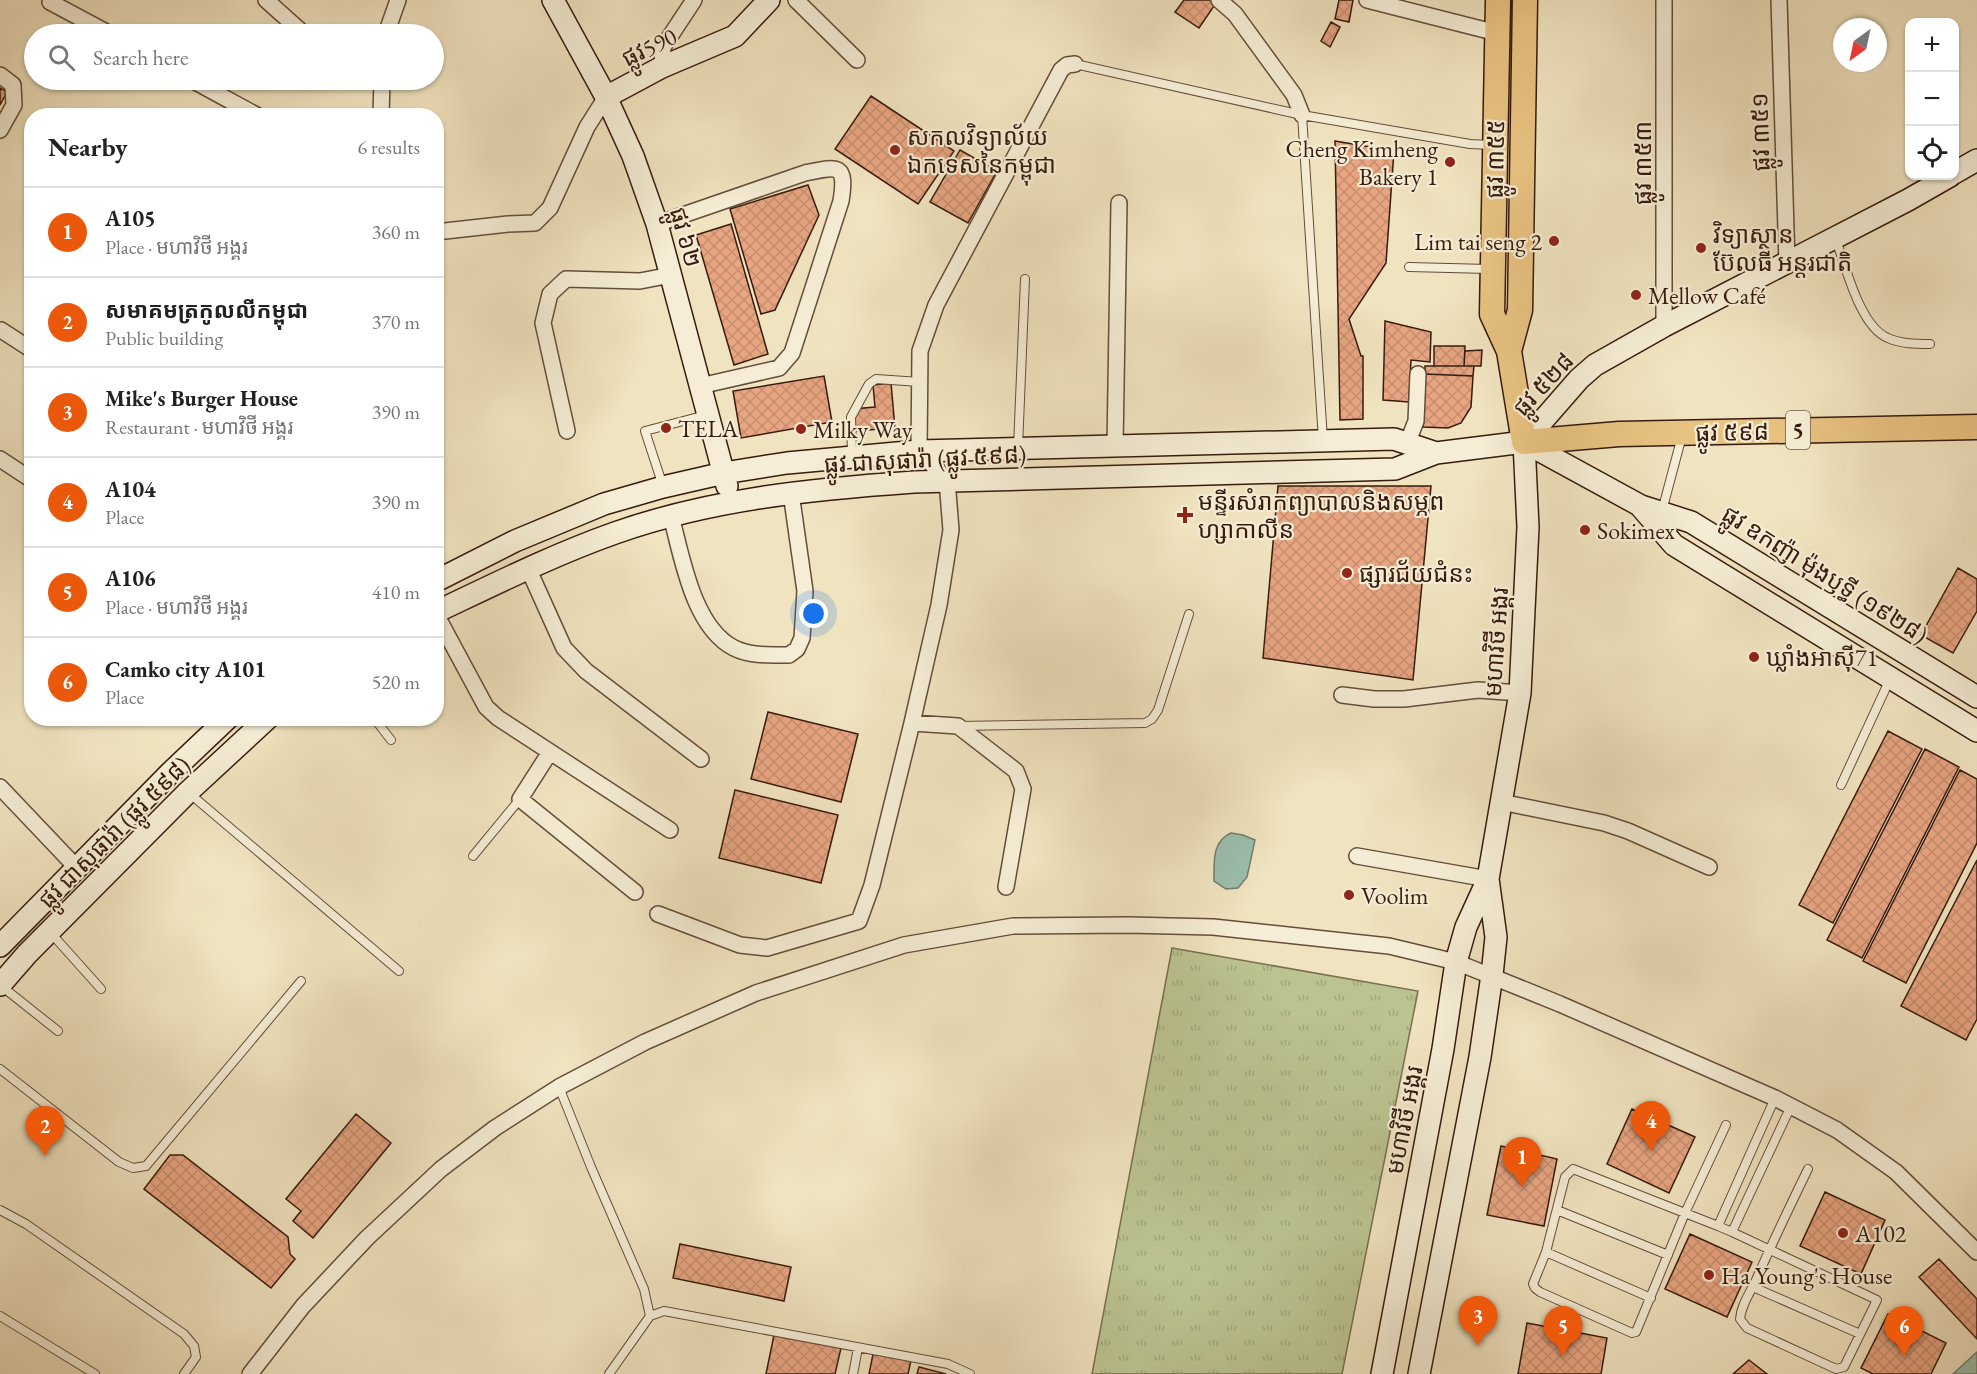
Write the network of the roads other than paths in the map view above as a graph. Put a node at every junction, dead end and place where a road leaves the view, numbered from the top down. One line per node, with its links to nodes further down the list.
1 (266, 0): 15 (street)
2 (398, 0): 16 (street)
3 (553, 0): 24 (main road, ផ្លូវ ៦២)
4 (694, 0): 20 (street)
5 (769, 0): 20 (main road, ផ្លូវ590)
6 (796, 0): 18 (street)
7 (1219, 0): 27 (street)
8 (1367, 0): 17 (street)
9 (1498, 0): 17 (main road, ផ្លូវ ៣៥៥)
10 (1525, 0): 46 (main road, ផ្លូវ ៣៥៥)
11 (1664, 0): 42 (street, ផ្លូវ ៣៥៣)
12 (1779, 0): 37 (street, ផ្លូវ ៣៥១)
13 (50, 2): 14 (street)
14 (91, 24)
15 (293, 24)
16 (390, 24)
17 (1497, 33): 29 (main road, ផ្លូវ ៣៥៥)
18 (857, 60)
19 (1075, 64): 27 (lane); 48 (street)
20 (662, 67): 24 (main road, ផ្លូវ590)
21 (0, 75): 28 (street)
22 (210, 90): 25 (street)
23 (382, 90): 26 (street)
24 (606, 97): 34 (main road, ផ្លូវ ៦២); 35 (street)
25 (243, 108)
26 (381, 108)
27 (1302, 115): 29 (lane); 54 (lane)
28 (0, 130)
29 (1495, 145): 39 (main road, ផ្លូវ ៣៥៥)
30 (1977, 160): 31 (main road)
31 (1959, 170)
32 (1943, 180): 36 (main road, ផ្លូវ ៥២៨)
33 (1119, 203): 57 (street)
34 (657, 224): 40 (main road, ផ្លូវ ៦២); 49 (street)
35 (444, 231)
36 (1835, 238): 37 (main road, ផ្លូវ ៥២៨); 44 (lane)
37 (1786, 263): 42 (main road, ផ្លូវ ៥២៨)
38 (1409, 267): 39 (lane)
39 (1493, 269): 46 (main road, ផ្លូវ ៣៥៥)
40 (671, 275): 49 (main road, ផ្លូវ ៦២); 52 (street)
41 (1025, 279): 58 (lane)
42 (1664, 326): 55 (main road, ផ្លូវ ៥២៨)
43 (1, 330): 45 (street)
44 (1930, 344)
45 (24, 345)
46 (1509, 351): 55 (main road, ផ្លូវ ៣៥៥)
47 (1418, 374): 56 (street)
48 (920, 382): 59 (street); 61 (lane)
49 (700, 386): 50 (main road, ផ្លូវ ៦២)
50 (708, 415): 63 (main road, ផ្លូវ ៦២); 66 (lane)
51 (1977, 427): 53 (main road, ផ្លូវ ៥៩៨ / 5)
52 (567, 431)
53 (1683, 433): 55 (main road, ផ្លូវ ៥៩៨ / 5); 70 (lane)
54 (1323, 441): 56 (main road, ផ្លូវ ជាសុផារ៉ា (ផ្លូវ ៥៩៨)); 57 (main road, ផ្លូវ ជាសុផារ៉ា (ផ្លូវ ៥៩៨))
55 (1524, 442): 60 (main road, ផ្លូវ ជាសុផារ៉ា (ផ្លូវ ៥៩៨)); 69 (main road, ផ្លូវ ឧកញ៉ា ម៉ុងឫទ្ធី (១៩២៨)); 79 (main road, មហាវិថី អង្គរ)
56 (1407, 444): 60 (main road, ផ្លូវ ជាសុផារ៉ា (ផ្លូវ ៥៩៨))
57 (1115, 446): 58 (main road, ផ្លូវ ជាសុផារ៉ា (ផ្លូវ ៥៩៨))
58 (1018, 448): 59 (main road, ផ្លូវ ជាសុផារ៉ា (ផ្លូវ ៥៩៨))
59 (919, 451): 61 (main road, ផ្លូវ ជាសុផារ៉ា (ផ្លូវ ៥៩៨)); 65 (street)
60 (1436, 453): 65 (main road, ផ្លូវ ជាសុផារ៉ា (ផ្លូវ ៥៩៨))
61 (852, 456): 63 (main road, ផ្លូវ ជាសុផារ៉ា (ផ្លូវ ៥៩៨))
62 (0, 459): 64 (street)
63 (724, 473): 66 (main road, ផ្លូវ ជាសុផារ៉ា (ផ្លូវ ៥៩៨)); 68 (main road, ផ្លូវ ៦២)
64 (24, 475)
65 (947, 480): 67 (main road, ផ្លូវ ជាសុផារ៉ា (ផ្លូវ ៥៩៨)); 81 (street)
66 (663, 487): 73 (main road, ផ្លូវ ជាសុផារ៉ា (ផ្លូវ ៥៩៨))
67 (791, 493): 68 (main road, ផ្លូវ ជាសុផារ៉ា (ផ្លូវ ៥៩៨)); 71 (street)
68 (730, 502): 71 (main road, ផ្លូវ ជាសុផារ៉ា (ផ្លូវ ៥៩៨))
69 (1641, 506): 70 (main road, ផ្លូវ ឧកញ៉ា ម៉ុងឫទ្ធី (១៩២៨)); 77 (main road, ផ្លូវ ឧកញ៉ា ម៉ុងឫទ្ធី (១៩២៨))
70 (1661, 513): 78 (main road, ផ្លូវ ឧកញ៉ា ម៉ុងឫទ្ធី (១៩២៨))
71 (671, 516): 72 (main road, ផ្លូវ ជាសុផារ៉ា (ផ្លូវ ៥៩៨))
72 (528, 568): 74 (main road, ផ្លូវ ជាសុផារ៉ា (ផ្លូវ ៥៩៨)); 89 (street)
73 (444, 577)
74 (444, 609)
75 (1189, 614): 85 (lane)
76 (444, 628): 88 (street)
77 (1890, 678): 86 (main road, ផ្លូវ ឧកញ៉ា ម៉ុងឫទ្ធី (១៩២៨)); 90 (lane)
78 (1973, 692)
79 (1520, 693): 80 (street); 94 (main road, មហាវិថី អង្គរ)
80 (1342, 695)
81 (912, 723): 85 (street); 103 (street)
82 (220, 726): 99 (main road, ផ្លូវ ជាសុផារ៉ា (ផ្លូវ ៥៩៨))
83 (259, 726): 92 (main road, ផ្លូវ ជាសុផារ៉ា (ផ្លូវ ៥៩៨))
84 (380, 726): 87 (lane)
85 (958, 726): 101 (street)
86 (1977, 731)
87 (391, 740)
88 (550, 752): 93 (street); 95 (street)
89 (701, 759)
90 (1841, 785)
91 (0, 787): 99 (street)
92 (188, 792): 104 (main road, ផ្លូវ ជាសុផារ៉ា (ផ្លូវ ៥៩៨)); 107 (lane)
93 (520, 799): 96 (lane); 102 (street)
94 (1501, 802): 98 (street); 100 (main road, មហាវិថី អង្គរ)
95 (670, 830)
96 (473, 856)
97 (1357, 856): 100 (street)
98 (1709, 867)
99 (77, 868): 105 (main road, ផ្លូវ ជាសុផារ៉ា (ផ្លូវ ៥៩៨))
100 (1488, 879): 106 (main road, មហាវិថី អង្គរ); 108 (main road, មហាវិថី អង្គរ)
101 (1006, 887)
102 (635, 892)
103 (658, 914)
104 (50, 932): 105 (main road, ផ្លូវ ជាសុផារ៉ា (ផ្លូវ ៥៩៨)); 111 (lane)
105 (12, 943): 110 (main road, ផ្លូវ ជាសុផារ៉ា (ផ្លូវ ៥៩៨))
106 (1456, 962): 108 (street); 114 (street); 140 (main road, មហាវិថី អង្គរ)
107 (399, 971)
108 (1492, 975): 115 (street); 141 (main road, មហាវិថី អង្គរ)
109 (300, 981): 113 (lane)
110 (0, 985): 112 (lane)
111 (101, 989)
112 (58, 1030)
113 (0, 1069)
114 (559, 1088): 131 (lane); 136 (street)
115 (1774, 1098): 116 (street); 122 (lane)
116 (1791, 1106): 123 (lane); 126 (street)
117 (1726, 1125): 121 (lane)
118 (1808, 1169): 124 (lane)
119 (0, 1210): 135 (lane)
120 (1557, 1210): 121 (lane); 125 (lane); 127 (lane)
121 (1685, 1213): 122 (lane); 127 (lane)
122 (1718, 1226): 123 (lane)
123 (1732, 1232): 124 (lane)
124 (1770, 1248): 128 (lane); 132 (lane)
125 (1546, 1252): 129 (lane); 129 (lane)
126 (1977, 1252)
127 (1668, 1255): 129 (lane)
128 (1753, 1287): 132 (lane); 132 (lane)
129 (1652, 1298)
130 (0, 1316): 134 (lane)
131 (650, 1316): 133 (lane); 137 (lane)
132 (1860, 1335)
133 (858, 1348): 138 (lane); 139 (lane)
134 (95, 1374)
135 (184, 1374)
136 (250, 1374)
137 (609, 1374)
138 (853, 1374)
139 (970, 1374)
140 (1382, 1374)
141 (1419, 1374)

